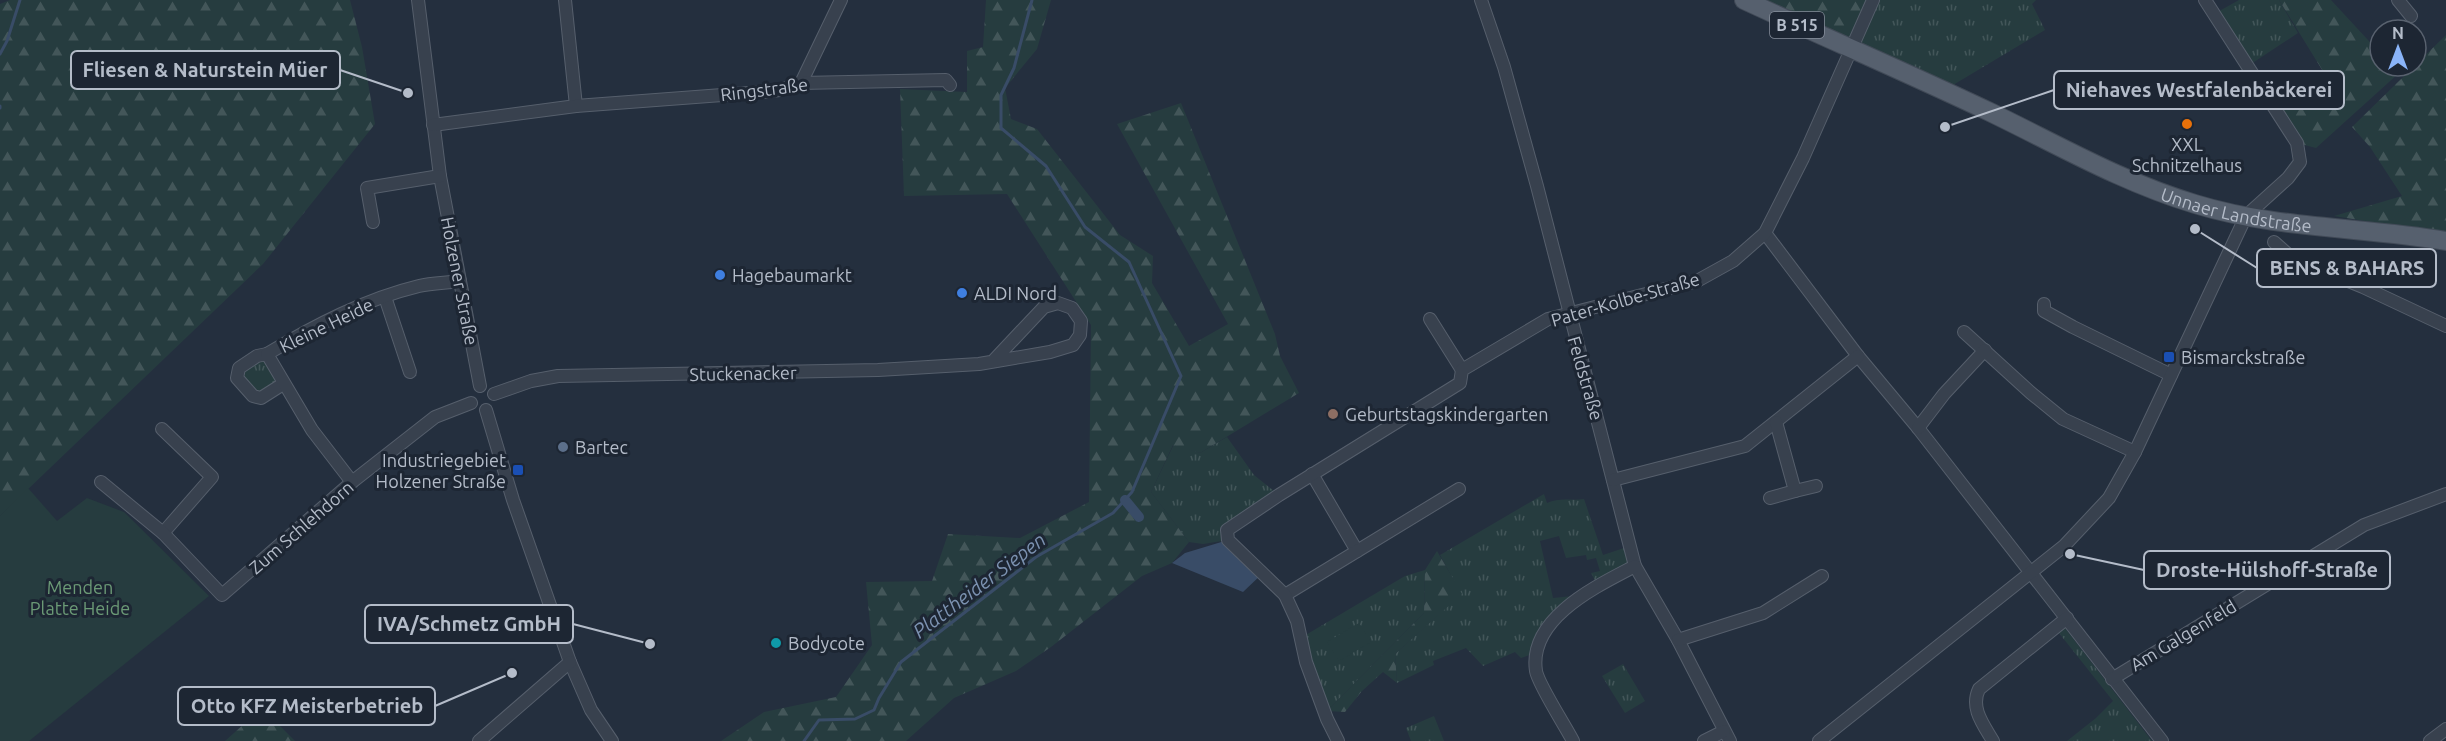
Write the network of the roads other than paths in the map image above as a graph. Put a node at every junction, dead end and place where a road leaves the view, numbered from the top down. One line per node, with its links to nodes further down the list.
1 (418, 0): 14 (street, Holzener Straße)
2 (565, 0): 13 (street)
3 (841, 0): 11 (street)
4 (1481, 0): 24 (street, Feldstraße)
5 (1744, 0): 10 (main road, Unnaer Landstraße / B 515)
6 (1873, 0): 10 (street, Pater-Kolbe-Straße)
7 (2205, 0): 16 (street)
8 (2398, 0): 9 (street)
9 (2411, 16)
10 (1850, 50): 16 (main road, Unnaer Landstraße / B 515); 18 (street, Pater-Kolbe-Straße)
11 (801, 83): 12 (street, Ringstraße); 13 (street, Ringstraße)
12 (950, 85)
13 (576, 106): 14 (street, Ringstraße)
14 (433, 126): 15 (street, Holzener Straße)
15 (440, 176): 17 (street); 21 (street, Holzener Straße)
16 (2246, 216): 19 (main road, Unnaer Landstraße / B 515); 34 (street)
17 (372, 222)
18 (1766, 233): 24 (street, Pater-Kolbe-Straße); 30 (street)
19 (2446, 241)
20 (2274, 242): 26 (street)
21 (460, 281): 22 (street, Kleine Heide); 36 (street, Holzener Straße)
22 (385, 297): 29 (street, Kleine Heide); 33 (street, Kleine Heide)
23 (2044, 304): 34 (street)
24 (1568, 314): 32 (street, Pater-Kolbe-Straße); 45 (street, Feldstraße)
25 (1430, 319): 32 (street)
26 (2446, 326)
27 (1964, 332): 28 (street)
28 (1985, 350): 41 (street); 43 (street)
29 (267, 354): 35 (street, Kleine Heide); 35 (street, Kleine Heide)
30 (1858, 356): 40 (street); 41 (street)
31 (994, 360): 31 (street, Stuckenacker); 37 (street, Stuckenacker)
32 (1462, 370): 44 (street, Pater-Kolbe-Straße)
33 (410, 372)
34 (2171, 375): 43 (street)
35 (283, 384): 47 (street, Kleine Heide)
36 (480, 386): 37 (street); 38 (street)
37 (494, 394): 39 (street)
38 (471, 402): 39 (street); 47 (street, Zum Schlehdorn)
39 (486, 410): 61 (street)
40 (1776, 422): 45 (street); 50 (street)
41 (1918, 428): 56 (street)
42 (162, 429): 53 (street)
43 (2135, 452): 56 (street)
44 (1312, 474): 54 (street); 58 (street, Pater-Kolbe-Straße)
45 (1613, 480): 55 (street, Feldstraße)
46 (101, 482): 53 (street)
47 (352, 482): 53 (street, Zum Schlehdorn)
48 (1816, 486): 50 (street)
49 (1459, 489): 54 (street)
50 (1795, 491): 52 (street)
51 (2446, 494): 62 (street, Am Galgenfeld)
52 (1770, 498)
53 (163, 533)
54 (1357, 551): 58 (street)
55 (1635, 566): 60 (street, Feldstraße); 68 (street)
56 (2031, 573): 59 (street); 70 (street)
57 (1822, 576): 60 (street)
58 (1285, 595): 67 (street, Pater-Kolbe-Straße)
59 (2067, 618): 62 (street); 71 (street)
60 (1678, 640): 64 (street, Feldstraße)
61 (570, 662): 65 (street); 66 (street)
62 (2112, 678): 72 (street)
63 (2446, 729): 73 (street)
64 (1727, 736): 69 (street)
65 (480, 741)
66 (612, 741)
67 (1338, 741)
68 (1573, 741)
69 (1704, 741)
70 (1819, 741)
71 (1993, 741)
72 (2162, 741)
73 (2430, 741)

